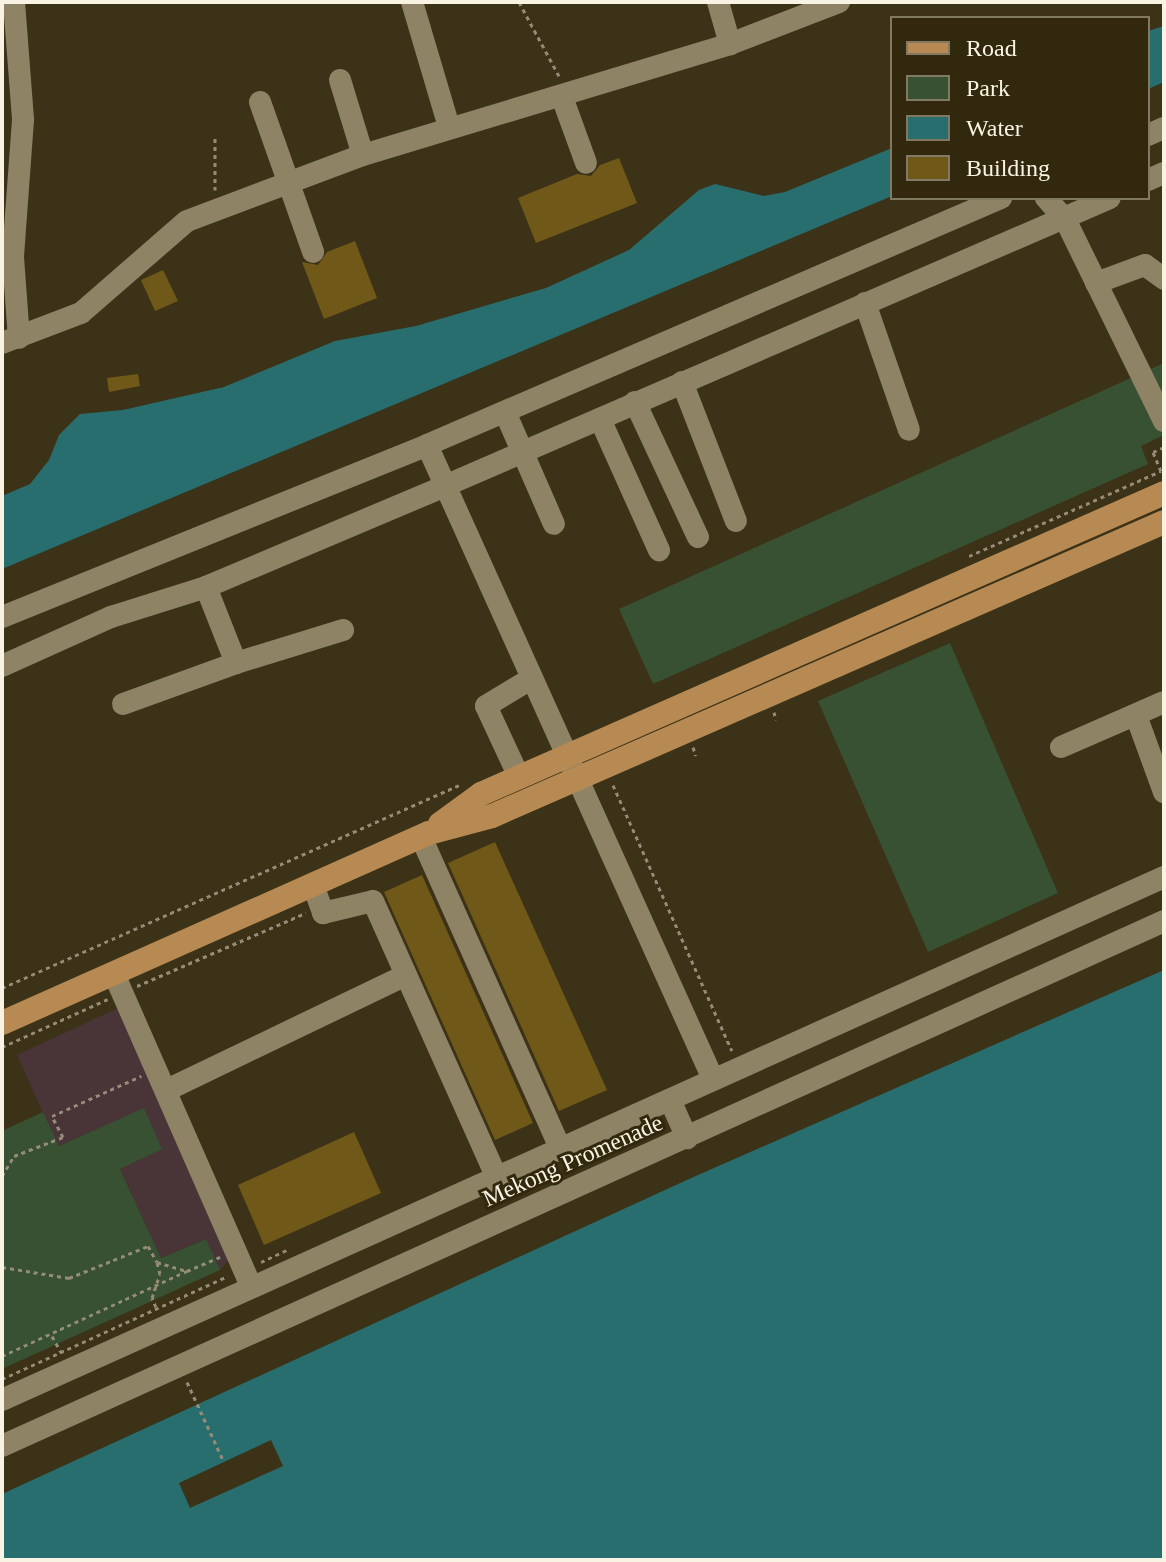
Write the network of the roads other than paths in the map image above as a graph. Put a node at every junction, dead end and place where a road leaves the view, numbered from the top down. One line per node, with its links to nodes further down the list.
1 (14, 2): 21 (street)
2 (412, 2): 9 (street)
3 (718, 2): 5 (street)
4 (839, 2): 5 (street)
5 (730, 44): 7 (street)
6 (340, 80): 10 (street)
7 (566, 96): 9 (street); 11 (street)
8 (260, 102): 12 (street)
9 (449, 127): 10 (street)
10 (363, 155): 12 (street)
11 (586, 163)
12 (287, 185): 17 (street); 21 (street)
13 (996, 200): 24 (street)
14 (1048, 200): 16 (street)
15 (1106, 200): 16 (street)
16 (1065, 219): 19 (street); 20 (street)
17 (313, 252)
18 (1164, 279): 19 (street)
19 (1096, 283): 26 (street)
20 (865, 303): 22 (street); 27 (street)
21 (11, 340)
22 (682, 382): 23 (street); 32 (street)
23 (635, 402): 25 (street); 35 (street)
24 (505, 412): 28 (street); 29 (street)
25 (600, 419): 29 (street); 36 (street)
26 (1164, 421)
27 (909, 430)
28 (427, 445): 30 (street); 38 (street)
29 (520, 452): 30 (street); 34 (street)
30 (447, 485): 37 (street); 42 (street)
31 (1164, 493): 47 (main road)
32 (736, 521)
33 (1164, 522): 47 (main road)
34 (554, 524)
35 (698, 537)
36 (659, 550)
37 (206, 587): 40 (street); 41 (street)
38 (2, 617)
39 (343, 630): 40 (street)
40 (236, 663): 44 (street)
41 (2, 666)
42 (529, 680): 47 (street); 48 (street)
43 (1164, 702): 45 (street)
44 (123, 704)
45 (1137, 718): 46 (street); 49 (street)
46 (1061, 747)
47 (575, 767): 48 (main road); 50 (main road); 57 (street)
48 (519, 777): 50 (main road)
49 (1164, 792)
50 (425, 835): 52 (main road); 61 (street)
51 (1164, 877): 57 (street)
52 (317, 896): 54 (street); 55 (main road)
53 (1164, 921): 60 (street, Mekong Promenade)
54 (406, 975): 58 (street); 62 (street)
55 (119, 983): 56 (main road); 58 (street)
56 (2, 1023)
57 (713, 1079): 59 (street)
58 (167, 1090): 63 (street)
59 (670, 1100): 60 (street); 61 (street)
60 (687, 1138): 65 (street, Mekong Promenade)
61 (560, 1148): 62 (street)
62 (497, 1178): 63 (street)
63 (251, 1286): 64 (street)
64 (2, 1400)
65 (2, 1446)

